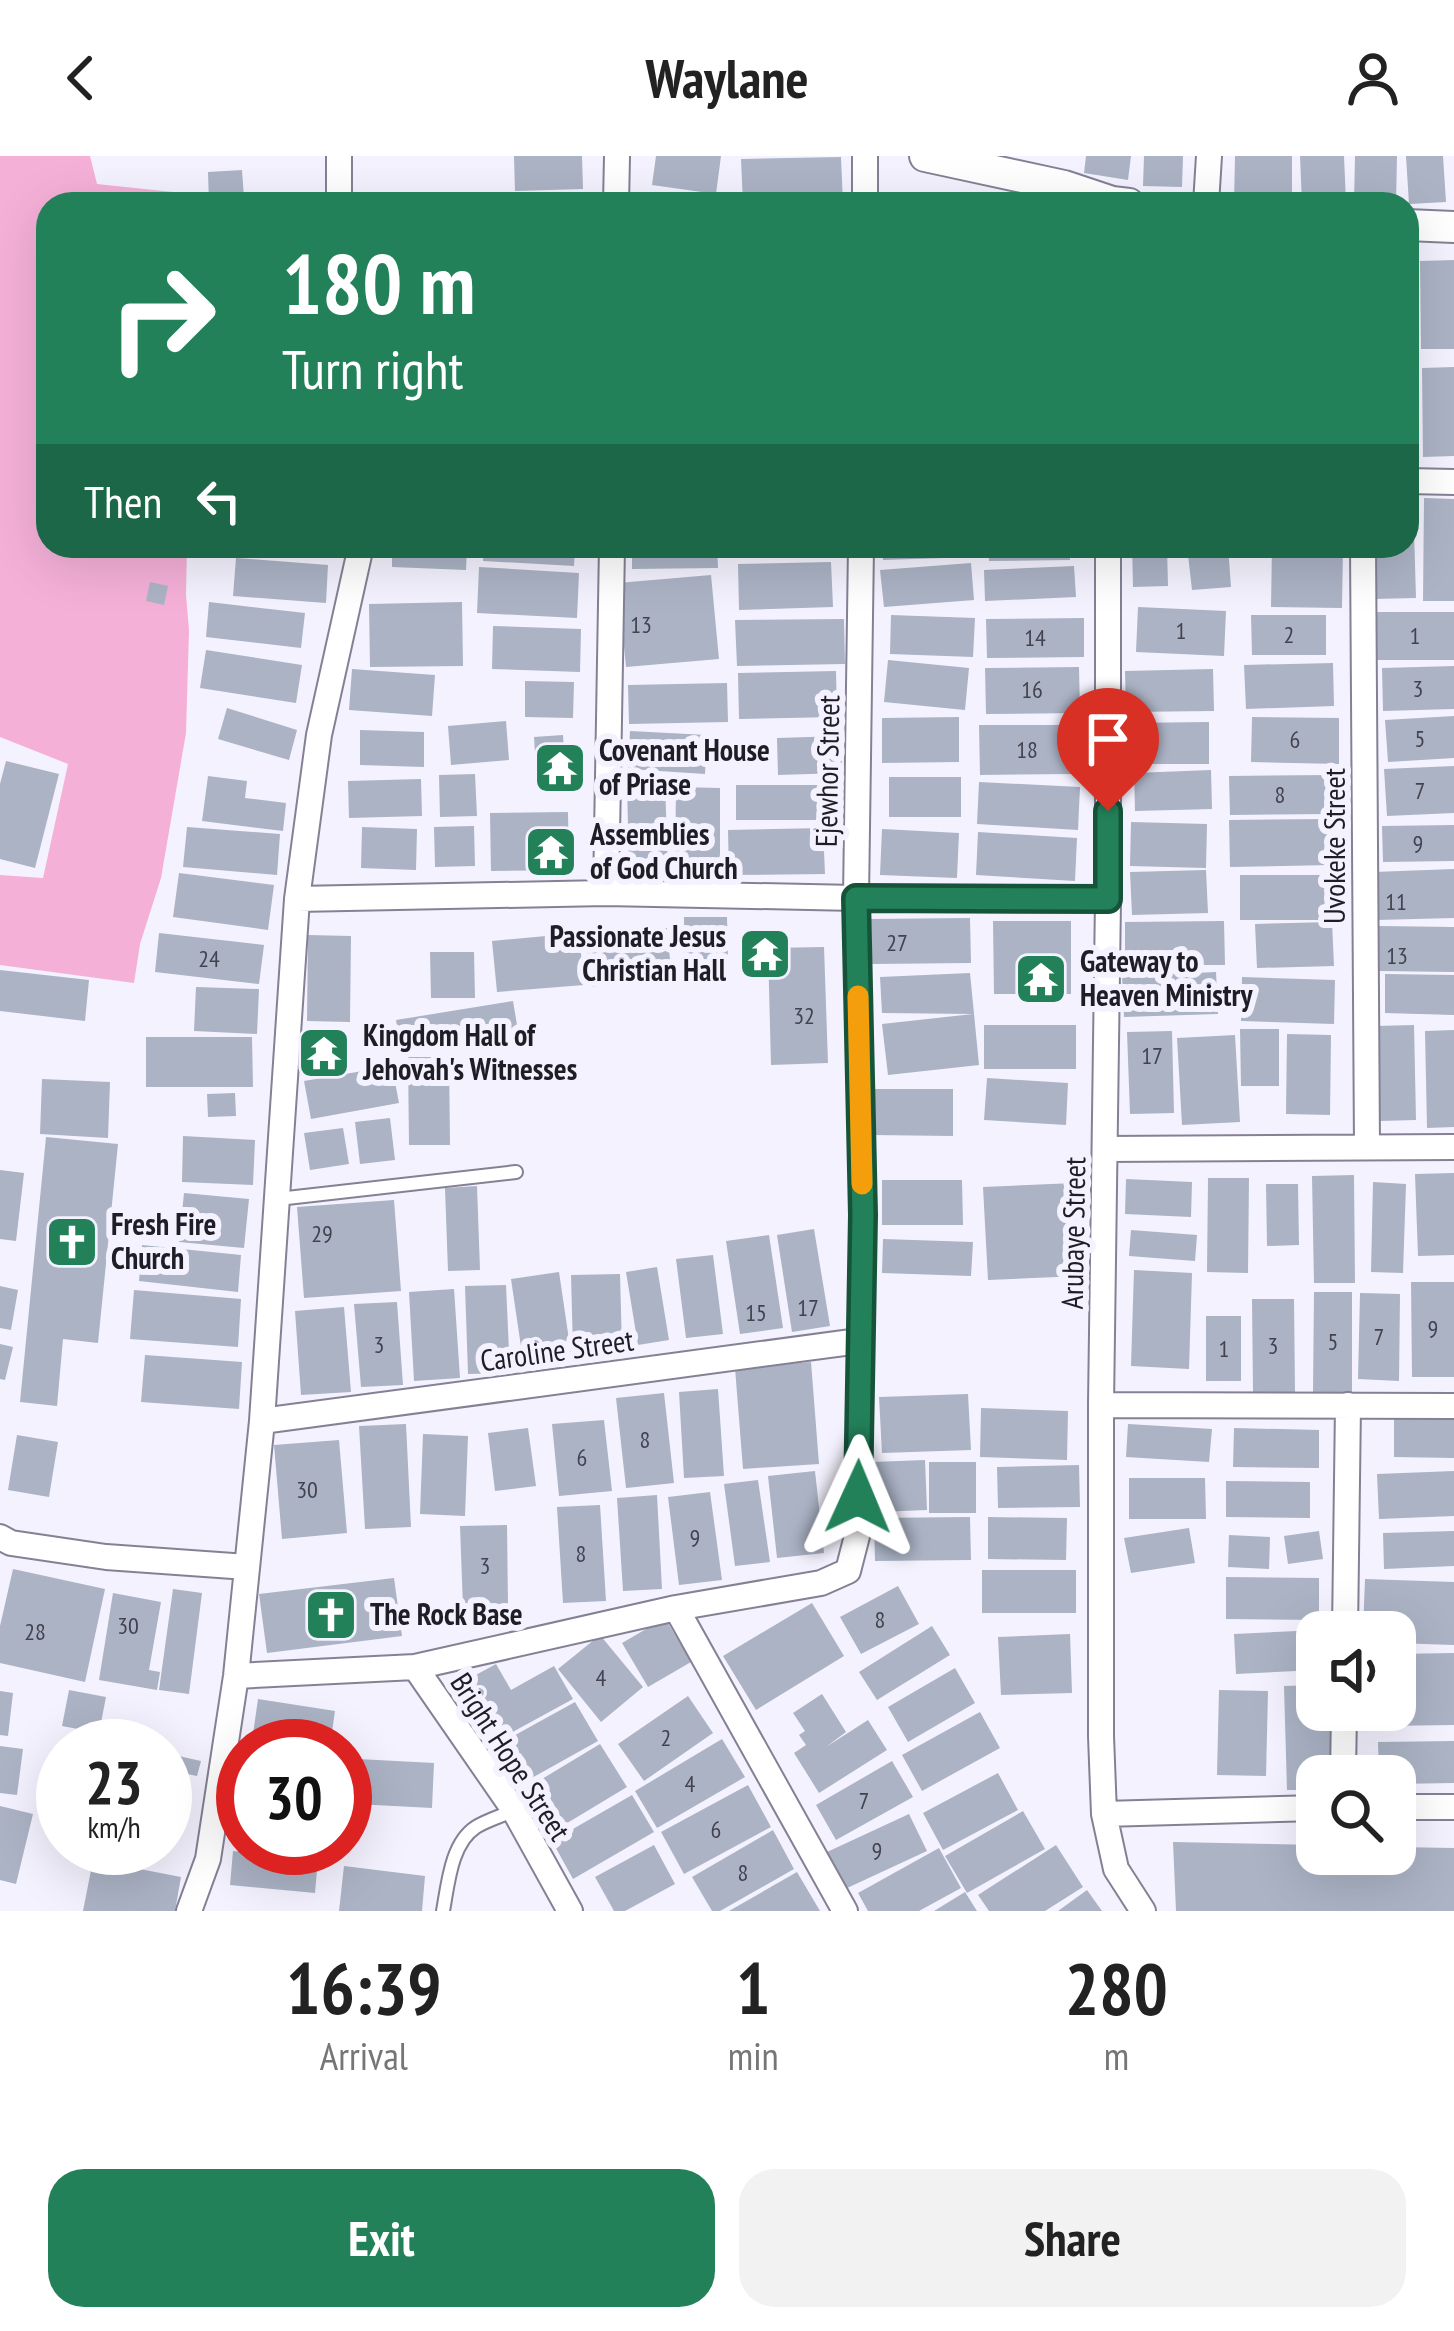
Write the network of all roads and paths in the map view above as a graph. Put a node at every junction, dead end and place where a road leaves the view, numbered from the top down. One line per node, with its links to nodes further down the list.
1 (339, 156): 6 (street)
2 (617, 156): 7 (street)
3 (866, 156): 8 (street)
4 (925, 156): 9 (street)
5 (1209, 156): 10 (street)
6 (339, 192)
7 (616, 192)
8 (865, 192)
9 (1083, 192)
10 (1207, 192)
11 (1419, 225): 12 (street)
12 (1454, 226)
13 (1419, 481): 14 (street)
14 (1454, 482)
15 (359, 558): 22 (street)
16 (612, 558): 20 (street)
17 (861, 558): 21 (street, Ejewhor Street)
18 (1108, 558): 23 (street, Arubaye Street)
19 (1363, 558): 24 (street, Uvokeke Street)
20 (606, 893): 21 (street); 22 (street)
21 (856, 898): 23 (street); 29 (street, Ejewhor Street)
22 (297, 899): 28 (street)
23 (1108, 899): 26 (street, Arubaye Street)
24 (1367, 1146): 25 (street); 26 (street)
25 (1454, 1147)
26 (1105, 1149): 30 (street, Arubaye Street)
27 (516, 1172): 28 (lane)
28 (277, 1199): 33 (street)
29 (859, 1341): 33 (street, Caroline Street); 36 (street, Ejewhor Street)
30 (1101, 1405): 31 (street); 44 (street, Arubaye Street)
31 (1348, 1406): 32 (street); 37 (street)
32 (1454, 1406)
33 (262, 1421): 35 (street)
34 (0, 1537): 35 (street)
35 (247, 1567): 39 (street)
36 (676, 1608): 38 (street); 48 (street)
37 (1345, 1611)
38 (415, 1667): 39 (street, Bright Hope Street); 43 (street, Bright Hope Street)
39 (236, 1676): 45 (street)
40 (1416, 1807): 41 (street)
41 (1454, 1808)
42 (1296, 1809): 44 (street)
43 (514, 1810): 46 (lane); 47 (street, Bright Hope Street)
44 (1104, 1814): 49 (street, Arubaye Street)
45 (189, 1911)
46 (442, 1911)
47 (570, 1911)
48 (845, 1911)
49 (1143, 1911)

